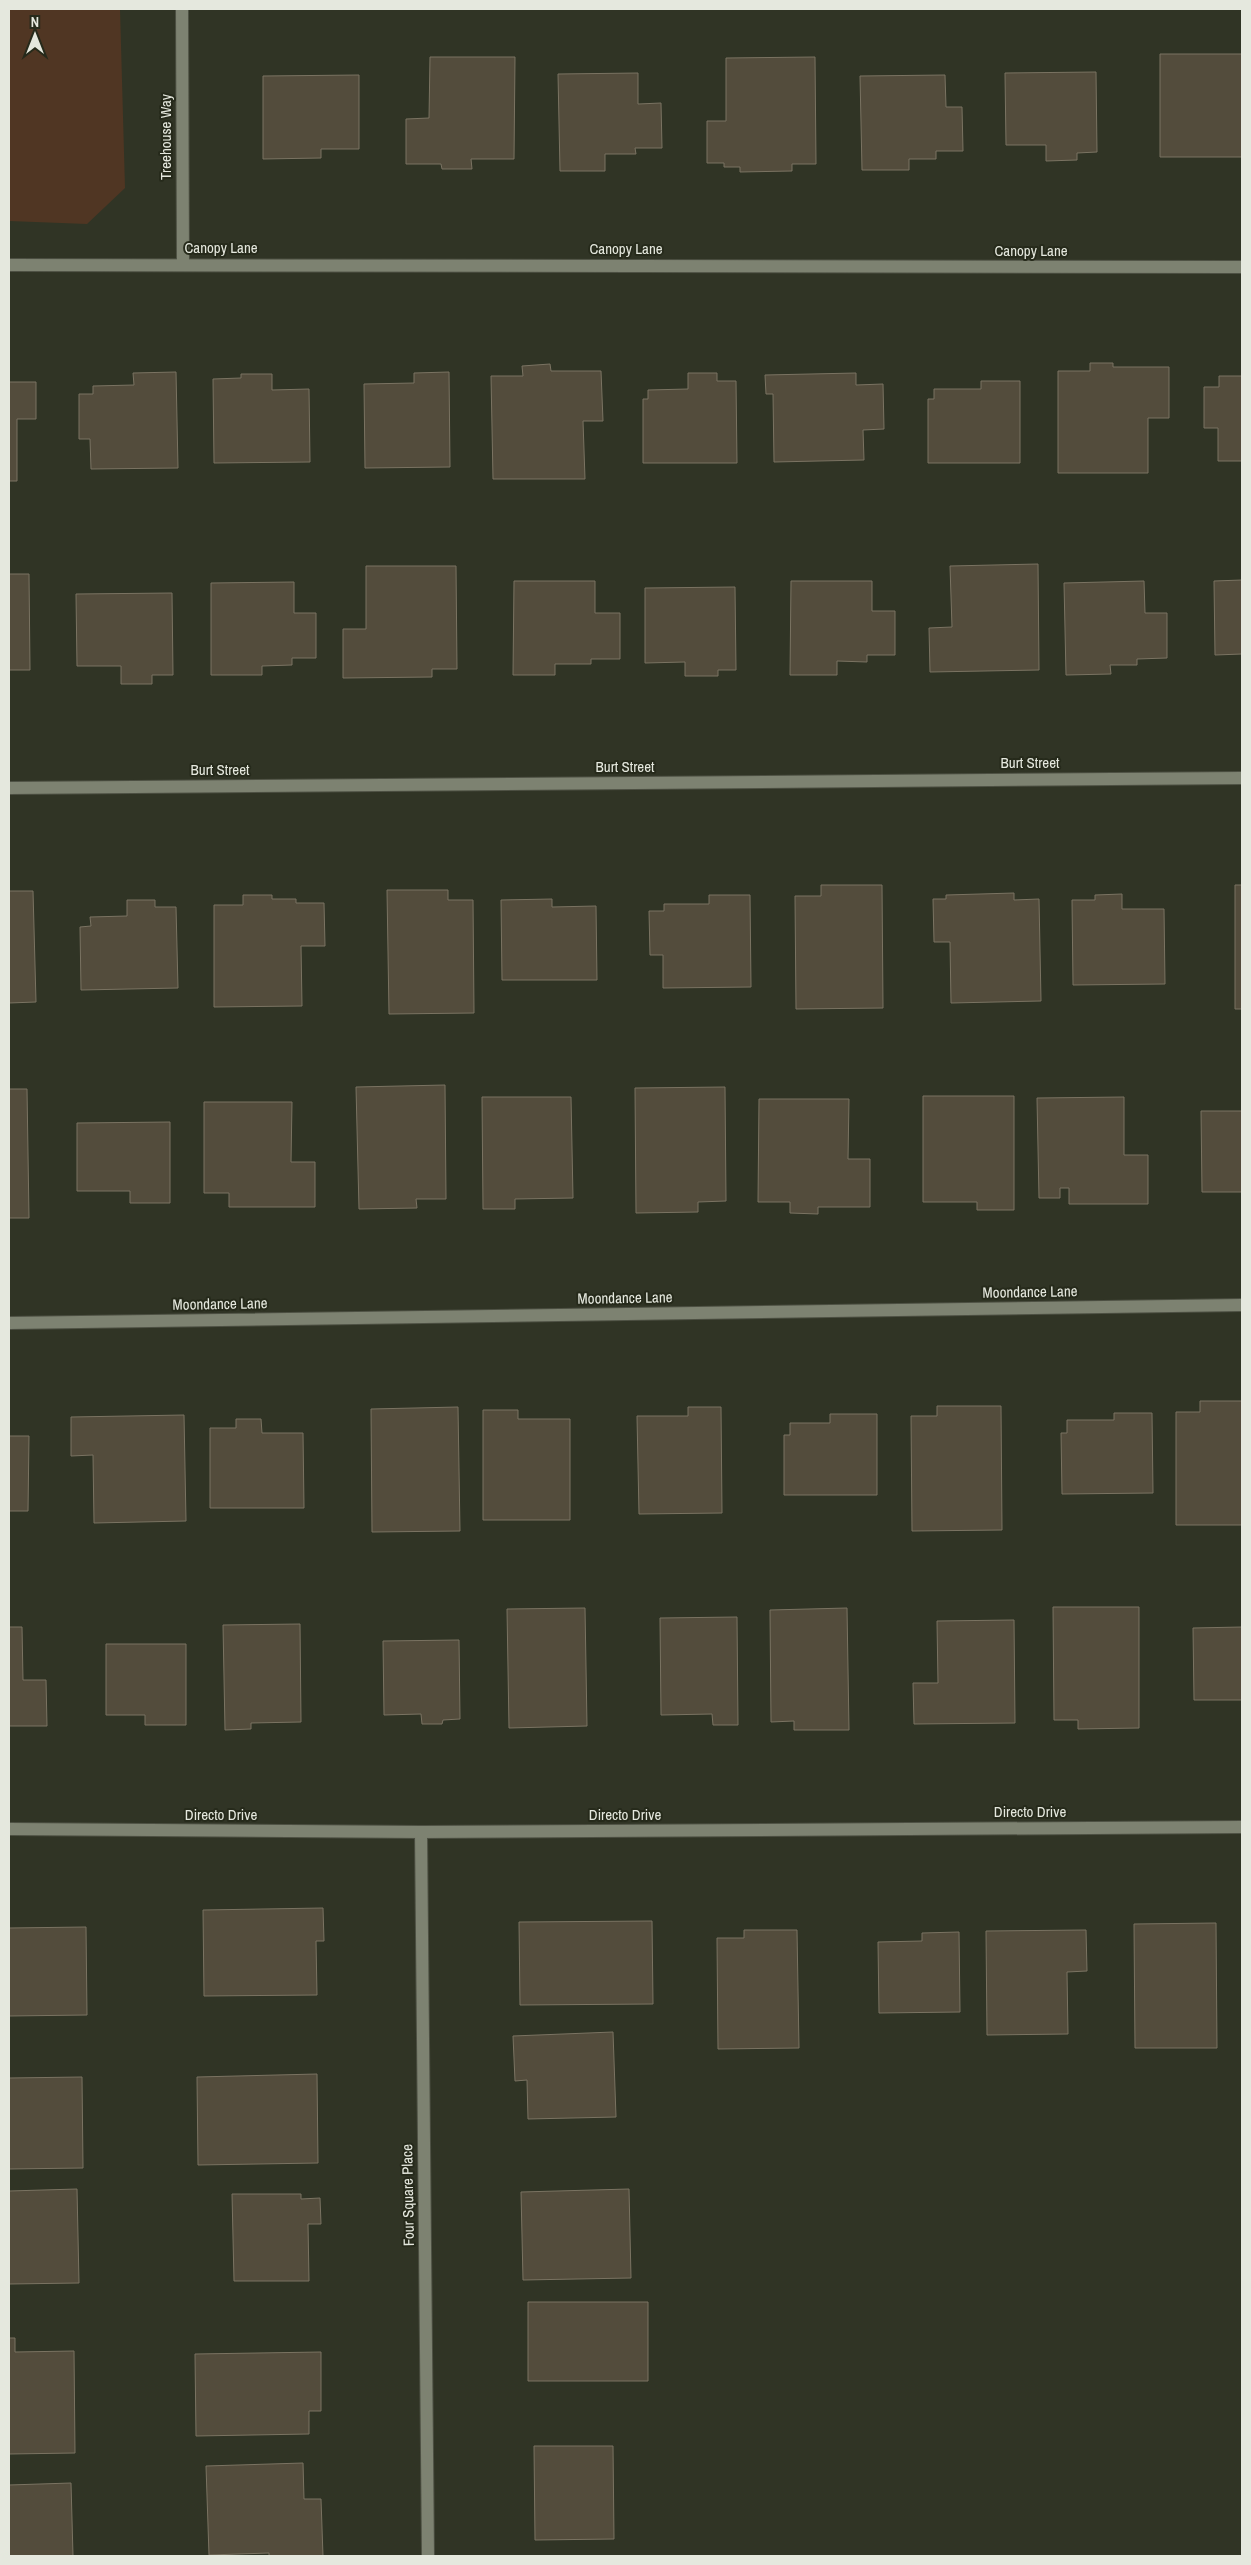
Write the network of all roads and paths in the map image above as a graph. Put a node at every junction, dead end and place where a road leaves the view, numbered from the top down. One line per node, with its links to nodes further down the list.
1 (182, 9): 2 (street, Treehouse Way)
2 (183, 264): 3 (street, Canopy Lane); 4 (street, Canopy Lane)
3 (9, 265)
4 (1242, 268)
5 (1242, 778): 6 (street, Burt Street)
6 (9, 788)
7 (1242, 1305): 8 (street, Moondance Lane)
8 (9, 1323)
9 (1242, 1826): 11 (street, Directo Drive)
10 (9, 1829): 11 (street, Directo Drive)
11 (421, 1832): 12 (street, Four Square Place)
12 (428, 2556)

